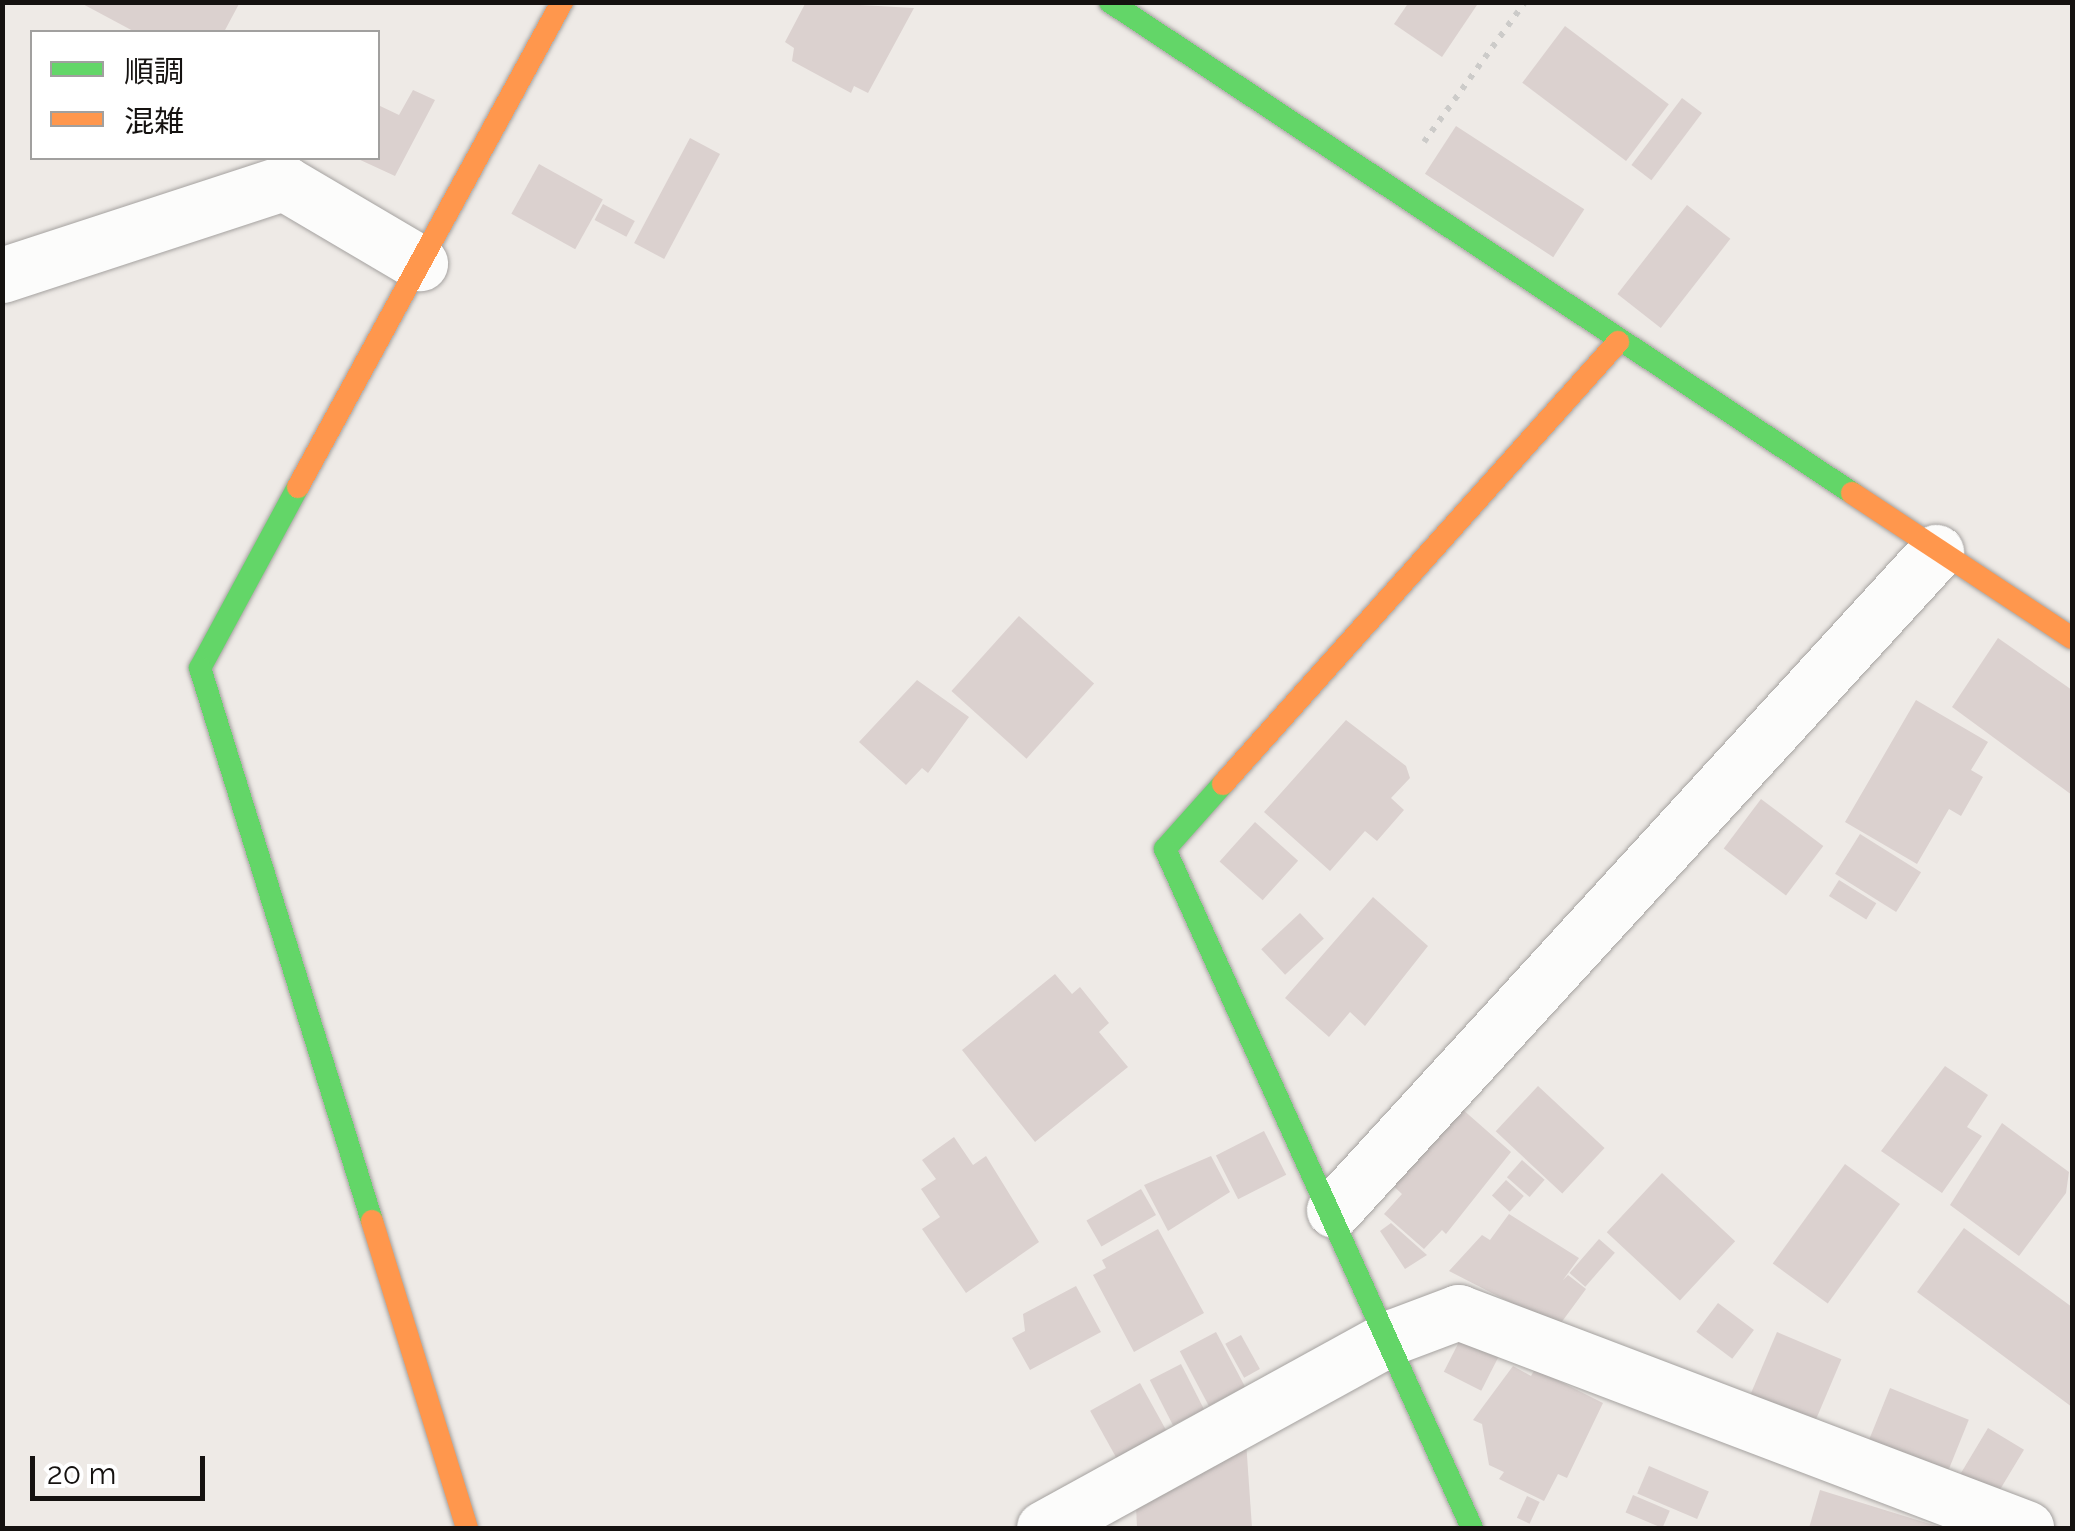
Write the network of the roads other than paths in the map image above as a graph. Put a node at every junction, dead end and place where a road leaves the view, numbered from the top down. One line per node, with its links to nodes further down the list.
1 (562, 2): 3 (street)
2 (1110, 2): 5 (street)
3 (420, 263): 4 (street); 10 (street)
4 (2, 276)
5 (1618, 342): 6 (street); 8 (street)
6 (1936, 552): 7 (street); 8 (street)
7 (2072, 638)
8 (1334, 1210): 9 (street)
9 (1392, 1338): 11 (street); 12 (street); 13 (street)
10 (467, 1528)
11 (1044, 1528)
12 (1472, 1528)
13 (2026, 1528)

